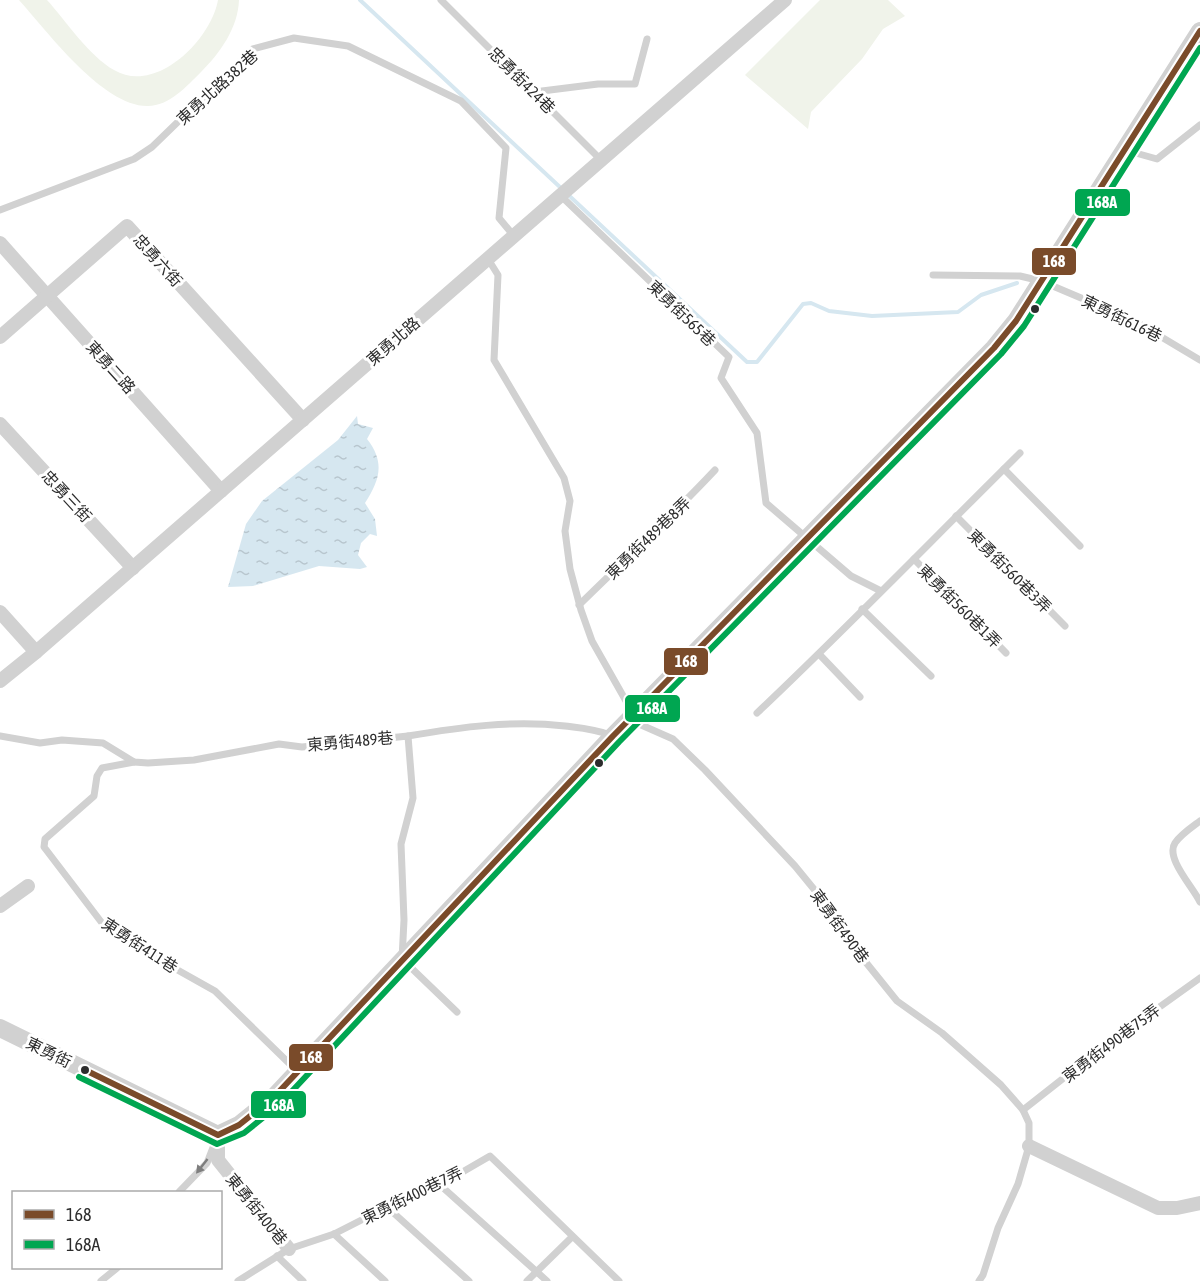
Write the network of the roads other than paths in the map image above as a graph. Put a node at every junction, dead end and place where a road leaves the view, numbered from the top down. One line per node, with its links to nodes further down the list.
1 (441, 0): 5 (lane, 忠勇街424巷)
2 (785, 0): 8 (street, 東勇北路)
3 (1200, 31): 7 (street)
4 (647, 39): 5 (lane)
5 (534, 92): 8 (lane, 忠勇街424巷)
6 (1200, 125): 7 (lane)
7 (1124, 150): 15 (street)
8 (601, 160): 9 (street, 東勇北路)
9 (565, 192): 11 (street, 東勇北路); 26 (lane, 東勇街565巷)
10 (0, 210): 11 (lane, 東勇北路382巷)
11 (514, 236): 13 (street, 東勇北路)
12 (0, 243): 16 (street, 東勇二路)
13 (488, 259): 19 (street, 東勇北路); 31 (lane)
14 (933, 275): 15 (lane, 東勇街616巷)
15 (1041, 281): 18 (lane, 東勇街616巷); 26 (street)
16 (47, 295): 17 (street, 忠勇六街); 19 (street, 忠勇六街); 24 (street, 東勇二路)
17 (0, 337)
18 (1200, 360)
19 (303, 420): 24 (street, 東勇北路)
20 (0, 424): 29 (street, 忠勇三街)
21 (1020, 453): 22 (lane)
22 (1004, 469): 25 (lane); 27 (lane)
23 (715, 470): 31 (lane, 東勇街489巷8弄)
24 (221, 491): 29 (street, 東勇北路)
25 (956, 516): 28 (lane); 34 (lane, 東勇街560巷3弄)
26 (807, 539): 30 (lane); 42 (street)
27 (1080, 546)
28 (914, 559): 30 (lane); 36 (lane, 東勇街560巷1弄)
29 (133, 568): 35 (street, 東勇北路)
30 (881, 591): 32 (lane)
31 (579, 605): 42 (lane)
32 (862, 609): 37 (lane); 38 (lane)
33 (0, 612): 35 (street)
34 (1065, 626)
35 (36, 652): 39 (street, 東勇北路)
36 (1006, 653)
37 (819, 654): 40 (lane); 41 (lane)
38 (931, 676)
39 (0, 681)
40 (860, 697)
41 (757, 713)
42 (634, 714): 43 (street); 56 (lane, 東勇街490巷)
43 (613, 735): 45 (lane); 51 (street)
44 (0, 736): 46 (lane)
45 (408, 736): 46 (lane, 東勇街489巷); 51 (lane, 東勇街489巷)
46 (134, 762): 55 (lane, 東勇街411巷)
47 (1200, 821): 49 (lane)
48 (28, 886): 50 (street)
49 (1200, 902)
50 (0, 906)
51 (402, 959): 53 (lane); 55 (street)
52 (1200, 978): 56 (lane, 東勇街490巷75弄)
53 (457, 1012)
54 (0, 1028): 57 (street, 東勇街)
55 (297, 1071): 57 (street)
56 (1023, 1110): 58 (lane)
57 (218, 1135): 60 (lane, one-way to 60); 65 (street, 東勇街400巷)
58 (1029, 1146): 61 (street); 77 (lane)
59 (440, 1185): 62 (lane, 東勇街400巷7弄); 64 (lane, 東勇街400巷7弄); 68 (lane)
60 (180, 1191)
61 (1200, 1203)
62 (387, 1207): 63 (lane, 東勇街400巷7弄); 73 (lane)
63 (334, 1234): 65 (lane, 東勇街400巷7弄); 72 (lane)
64 (572, 1237): 68 (lane); 76 (lane, 東勇街400巷7弄)
65 (289, 1249): 66 (lane, 東勇街400巷7弄)
66 (277, 1256): 70 (lane, 東勇街400巷7弄); 71 (lane, 東勇街400巷)
67 (116, 1269): 69 (lane)
68 (536, 1271): 74 (lane); 75 (lane)
69 (101, 1281)
70 (238, 1281)
71 (303, 1281)
72 (385, 1281)
73 (469, 1281)
74 (527, 1281)
75 (546, 1281)
76 (619, 1281)
77 (979, 1281)

